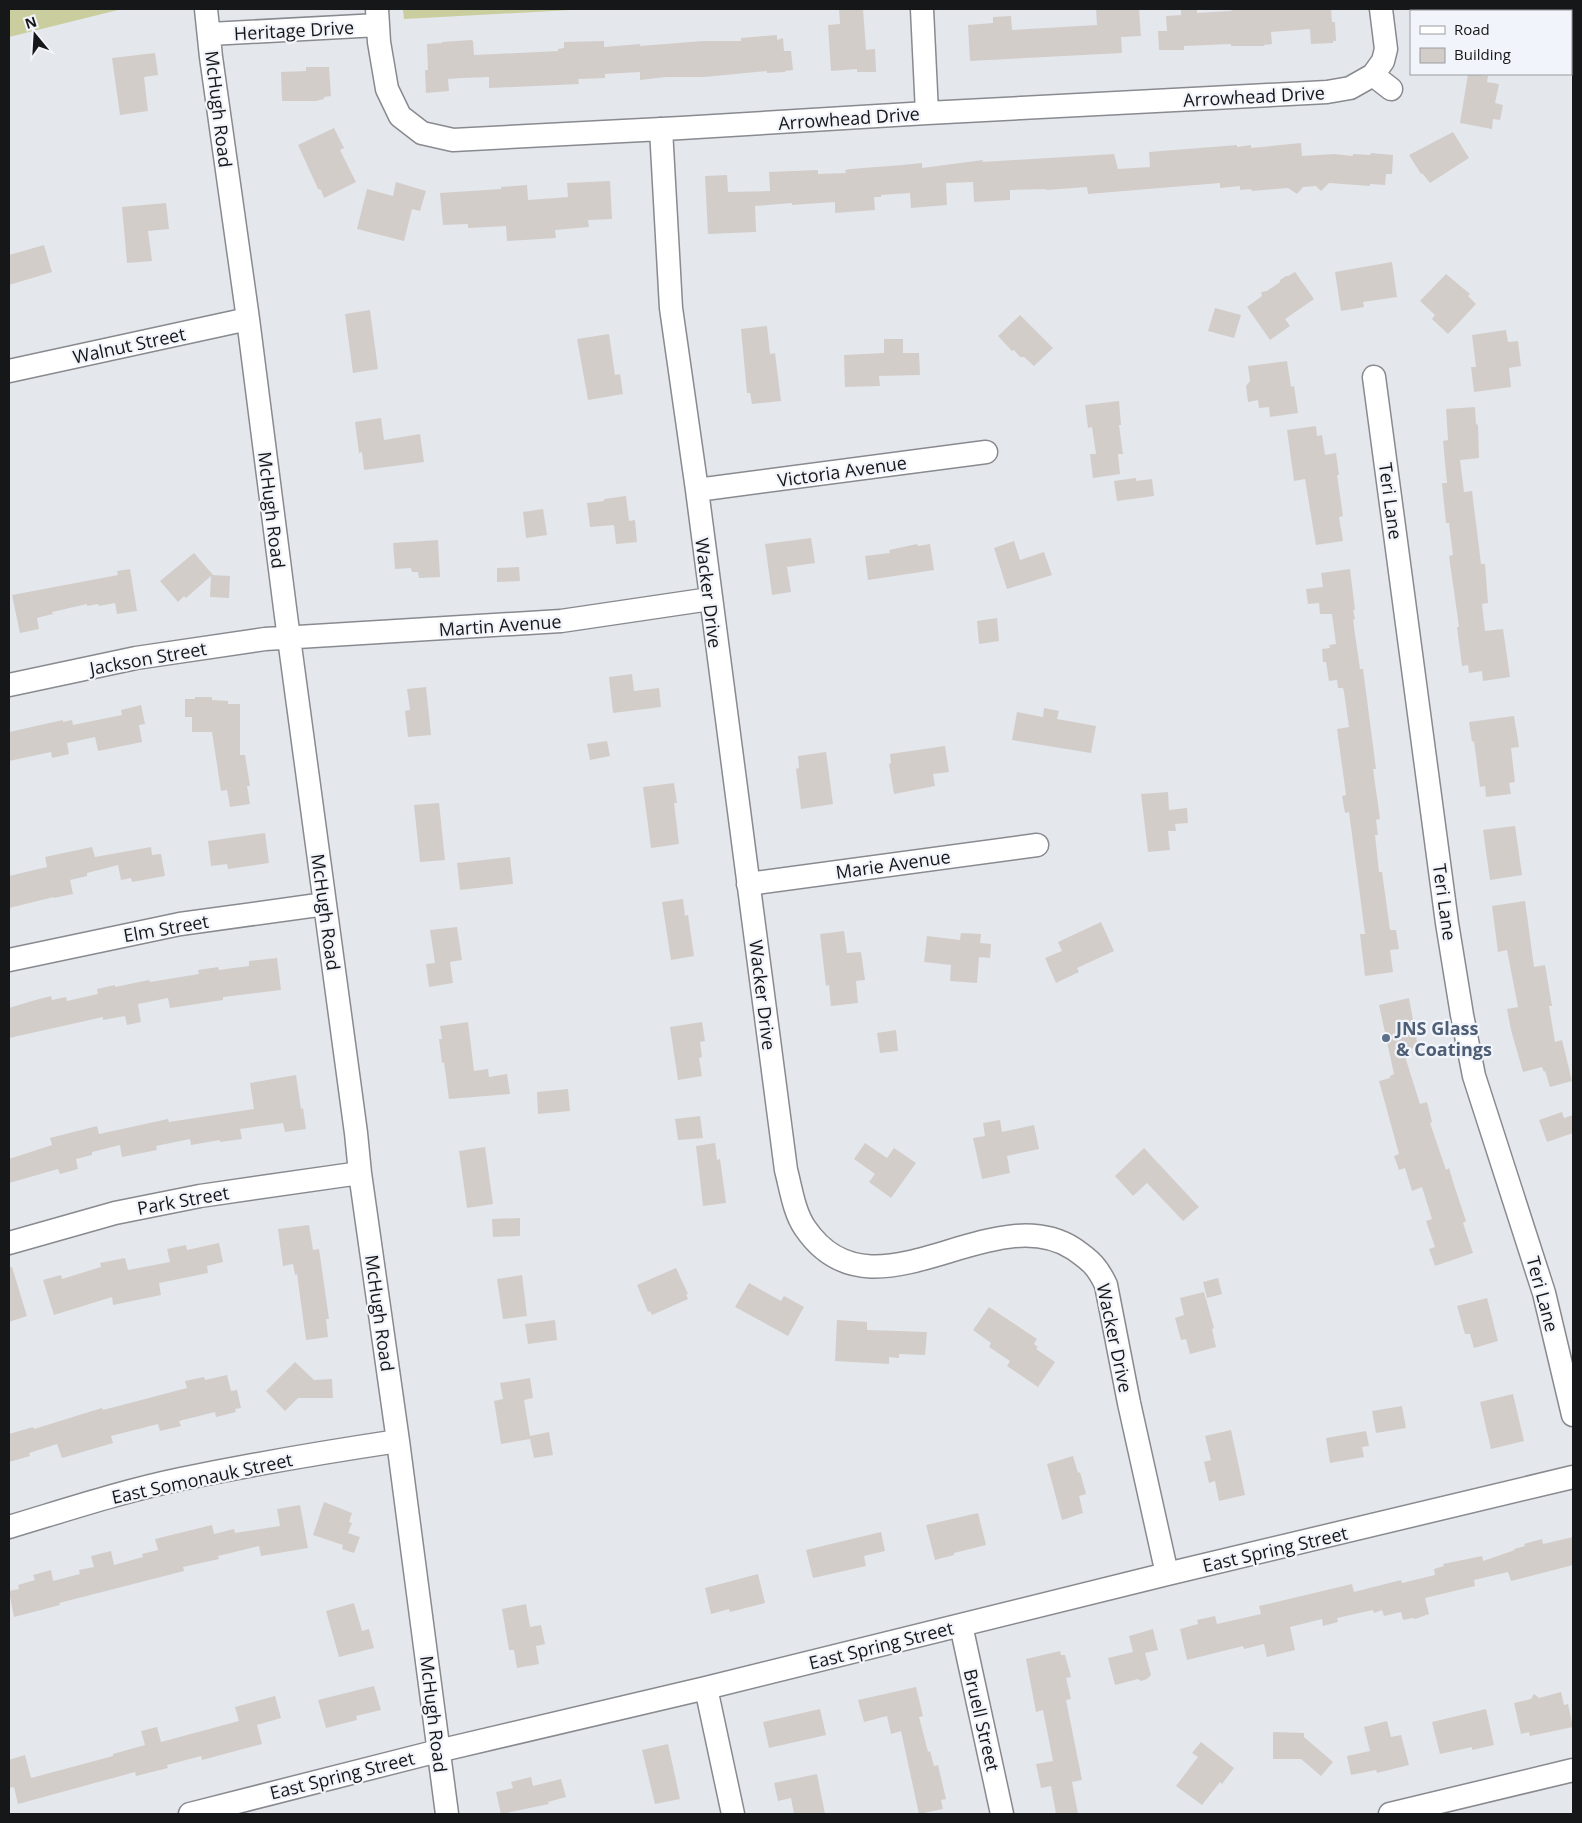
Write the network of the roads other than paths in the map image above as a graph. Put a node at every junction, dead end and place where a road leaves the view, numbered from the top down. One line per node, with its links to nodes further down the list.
1 (206, 9): 5 (street, McHugh Road)
2 (922, 9): 8 (street)
3 (1381, 9): 6 (street)
4 (377, 17): 5 (street, Heritage Drive); 9 (street, Arrowhead Drive)
5 (210, 34): 10 (street, McHugh Road)
6 (1373, 75): 7 (street); 8 (street, Arrowhead Drive)
7 (1392, 89)
8 (927, 113): 9 (street, Arrowhead Drive)
9 (661, 129): 14 (street, Wacker Drive)
10 (248, 319): 11 (street, Walnut Street); 16 (street, McHugh Road)
11 (9, 371)
12 (1374, 377): 24 (street, Teri Lane)
13 (986, 452): 14 (street, Victoria Avenue)
14 (697, 490): 15 (street, Wacker Drive)
15 (710, 599): 16 (street, Martin Avenue); 19 (street, Wacker Drive)
16 (288, 637): 17 (street, Jackson Street); 20 (street, McHugh Road)
17 (9, 685)
18 (1037, 845): 19 (street, Marie Avenue)
19 (748, 884): 28 (street, Wacker Drive)
20 (325, 904): 21 (street, Elm Street); 22 (street, McHugh Road)
21 (9, 960)
22 (360, 1173): 23 (street, Park Street); 25 (street, McHugh Road)
23 (9, 1243)
24 (1573, 1414)
25 (398, 1441): 27 (street, East Somonauk Street); 31 (street, McHugh Road)
26 (1573, 1477): 28 (street, East Spring Street)
27 (9, 1527)
28 (1167, 1574): 29 (street, East Spring Street)
29 (961, 1625): 30 (street, East Spring Street); 36 (street, Bruell Street)
30 (706, 1688): 31 (street, East Spring Street); 35 (street)
31 (438, 1751): 33 (street, East Spring Street); 34 (street, McHugh Road)
32 (1573, 1770): 37 (street)
33 (190, 1814)
34 (447, 1814)
35 (733, 1814)
36 (1002, 1814)
37 (1390, 1814)

